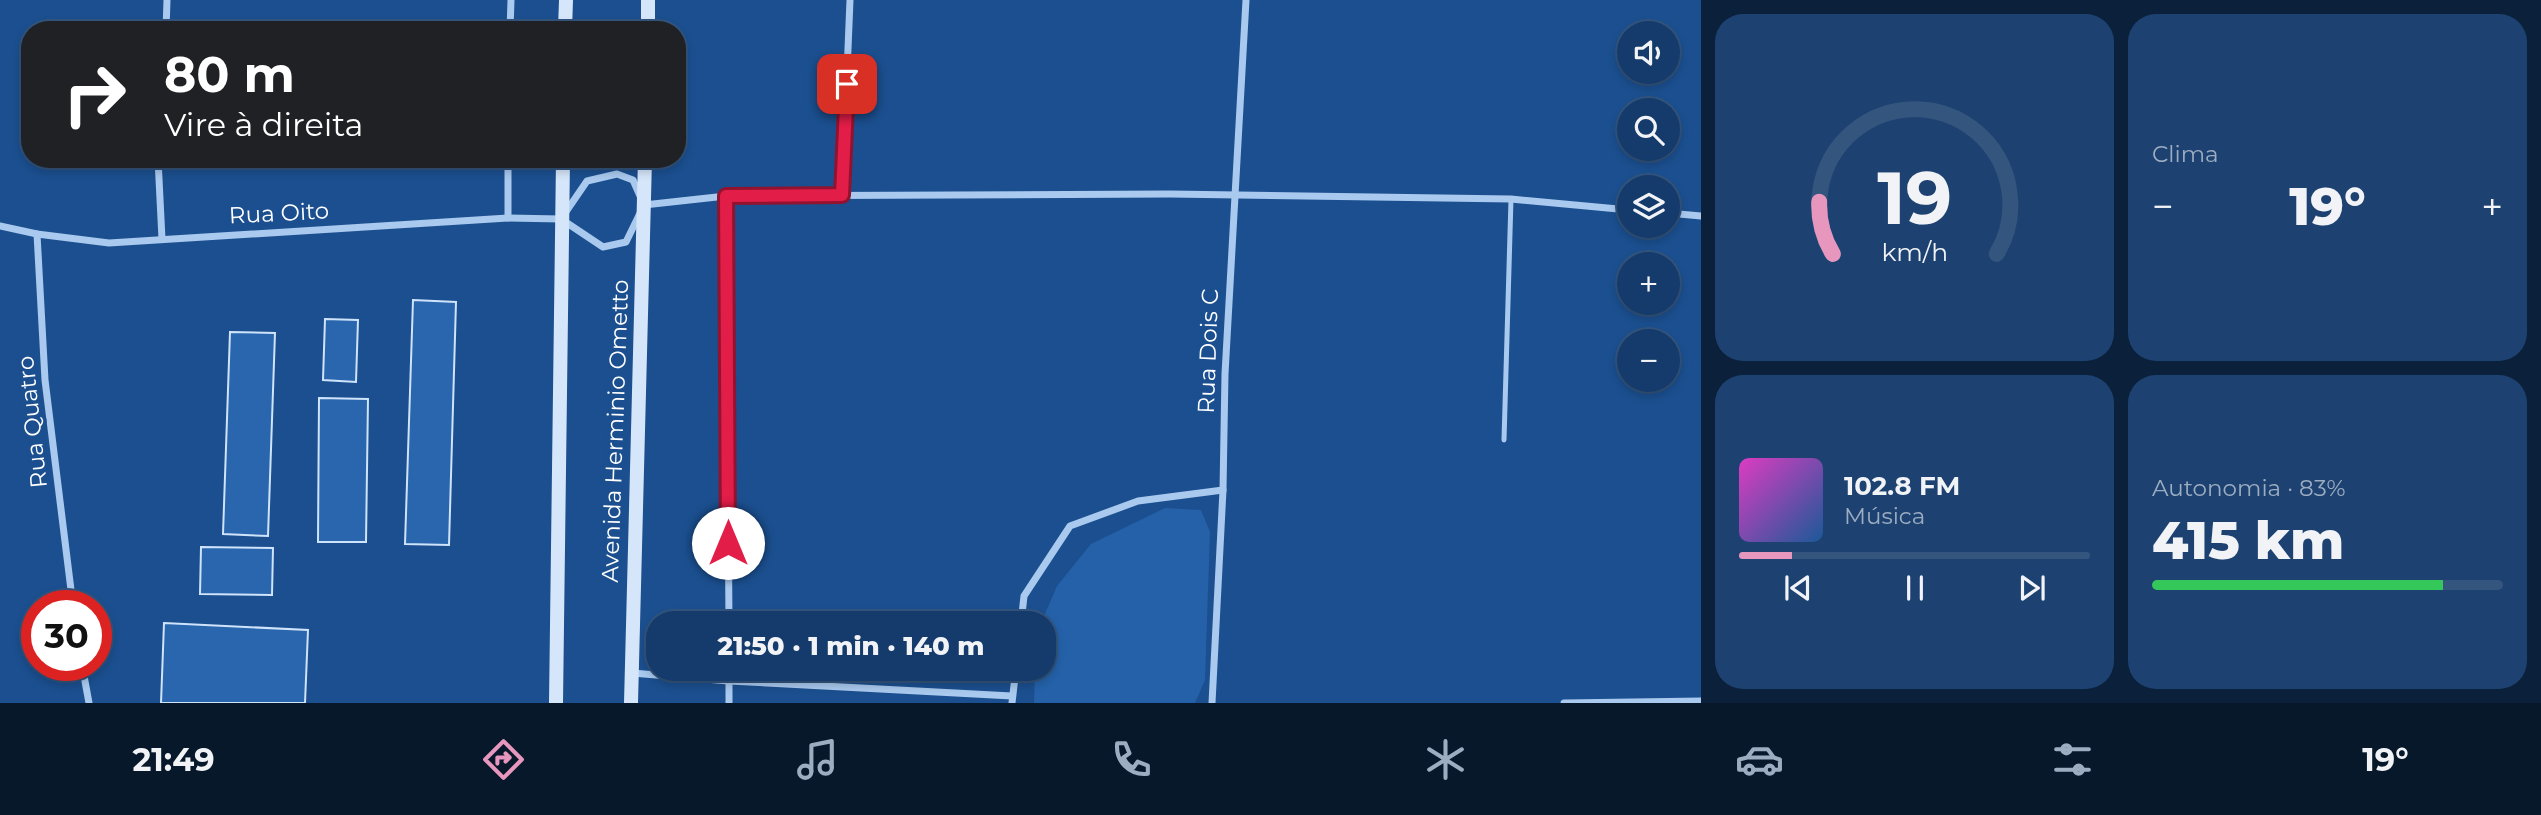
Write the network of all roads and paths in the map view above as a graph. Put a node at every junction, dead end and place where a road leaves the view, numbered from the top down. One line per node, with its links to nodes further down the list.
1 (167, 0): 7 (street)
2 (511, 0): 8 (street)
3 (566, 0): 9 (street)
4 (648, 0): 10 (street)
5 (850, 0): 15 (street)
6 (1245, 0): 17 (street, Rua Dois C)
7 (166, 21)
8 (510, 21)
9 (565, 21)
10 (648, 21)
11 (158, 168): 27 (street)
12 (508, 168): 23 (street)
13 (562, 168): 24 (street)
14 (645, 168): 19 (street, Avenida Herminio Ometto)
15 (842, 195): 16 (street); 17 (street)
16 (726, 196): 19 (street); 31 (street)
17 (1234, 196): 18 (street); 29 (street, Rua Dois C)
18 (1511, 199): 20 (street); 28 (lane)
19 (644, 205): 24 (street); 24 (street); 33 (street, Avenida Herminio Ometto)
20 (1617, 209)
21 (1680, 214): 22 (street)
22 (1701, 216)
23 (508, 218): 24 (street, Rua Oito); 27 (street, Rua Oito)
24 (561, 219): 41 (street)
25 (0, 226): 26 (street, Rua Oito)
26 (37, 234): 27 (street, Rua Oito); 30 (street, Rua Quatro)
27 (162, 239)
28 (1504, 440)
29 (1223, 490): 32 (street); 44 (street, Rua Dois C)
30 (71, 590)
31 (729, 611)
32 (1022, 611)
33 (631, 673): 34 (street); 42 (street, Avenida Herminio Ometto)
34 (646, 674)
35 (85, 681): 40 (street)
36 (729, 681): 38 (street); 43 (street)
37 (1014, 681): 38 (street)
38 (1012, 699)
39 (1701, 701): 45 (street)
40 (89, 703)
41 (556, 703)
42 (631, 703)
43 (729, 703)
44 (1212, 703)
45 (1564, 703)

